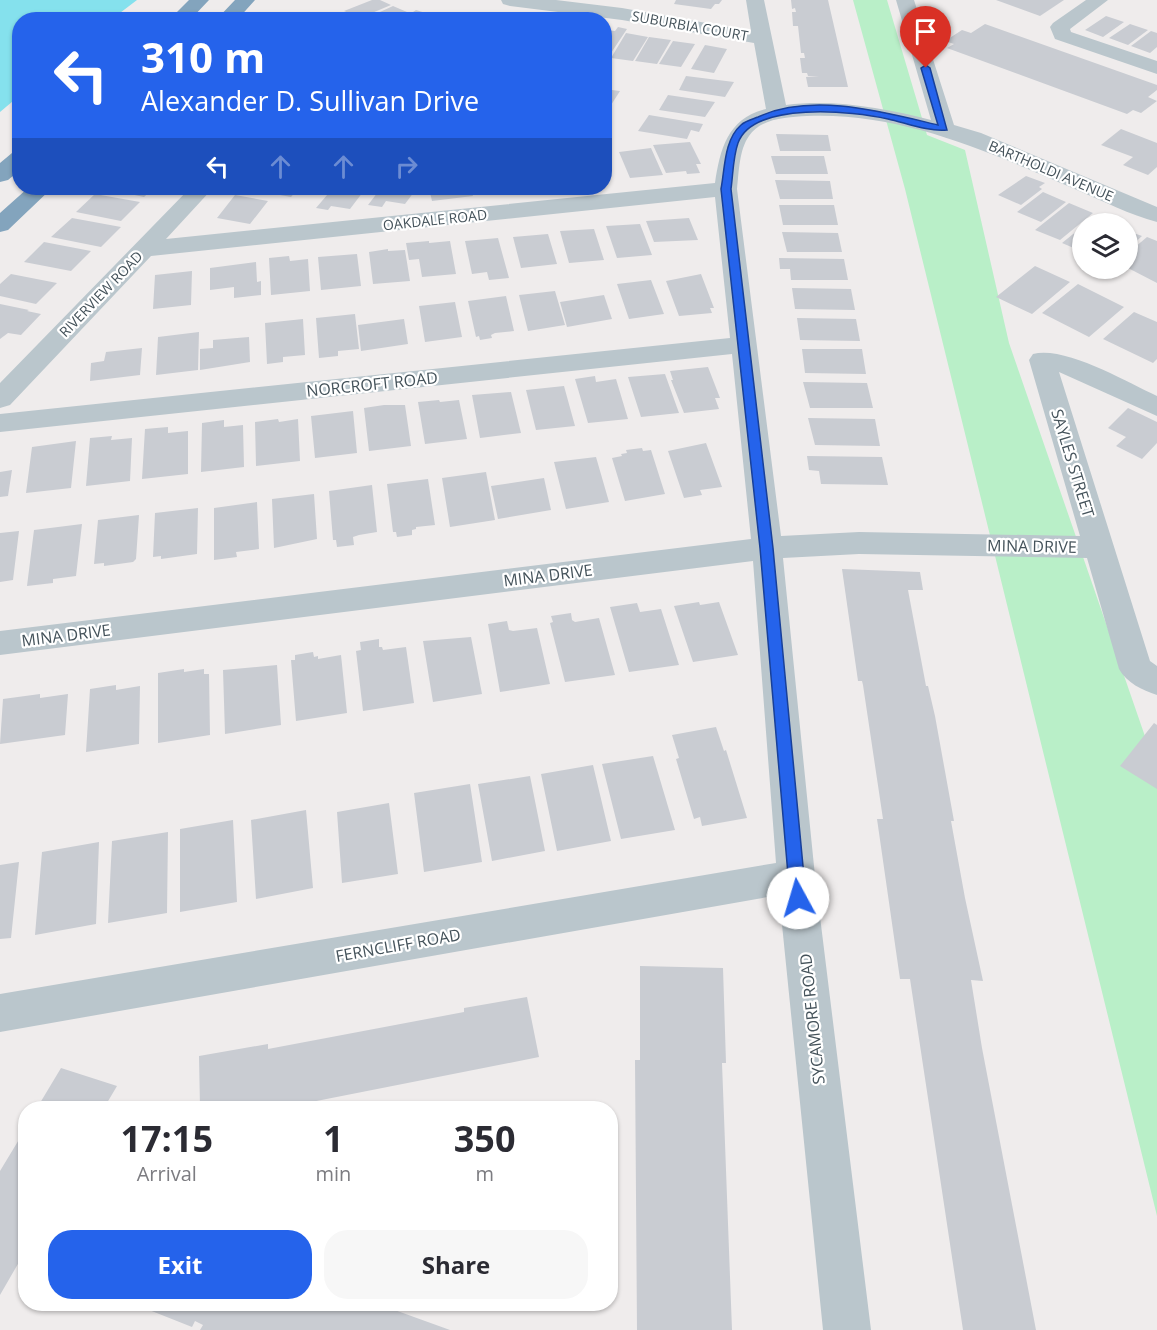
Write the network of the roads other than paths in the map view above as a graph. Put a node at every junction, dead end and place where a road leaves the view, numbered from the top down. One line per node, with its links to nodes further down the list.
1 (200, 0): 7 (highway)
2 (246, 0): 8 (highway)
3 (510, 0): 9 (street, SUBURBIA COURT)
4 (755, 0): 11 (street)
5 (905, 0): 14 (street)
6 (1099, 0): 12 (street)
7 (187, 12)
8 (233, 12)
9 (606, 12)
10 (612, 13): 11 (street, SUBURBIA COURT)
11 (763, 39): 13 (street)
12 (1157, 68)
13 (777, 112): 14 (street, SYCAMORE ROAD); 17 (street, SYCAMORE ROAD)
14 (944, 129): 22 (street, BARTHOLDI AVENUE)
15 (12, 165): 16 (highway)
16 (0, 175)
17 (726, 189): 21 (street, OAKDALE ROAD); 25 (street, SYCAMORE ROAD)
18 (33, 195): 23 (highway)
19 (195, 195): 24 (street, RIVERVIEW ROAD)
20 (553, 195): 21 (street)
21 (544, 209): 24 (street, OAKDALE ROAD)
22 (1157, 215)
23 (0, 225)
24 (144, 249): 26 (street, RIVERVIEW ROAD)
25 (744, 345): 28 (street, NORCROFT ROAD); 30 (street, SYCAMORE ROAD)
26 (0, 399)
27 (1157, 407): 29 (street, SAYLES STREET)
28 (0, 423)
29 (1098, 547): 30 (street, MINA DRIVE); 32 (street, SAYLES STREET)
30 (766, 548): 31 (street, MINA DRIVE); 33 (street, SYCAMORE ROAD)
31 (0, 643)
32 (1146, 675)
33 (796, 876): 34 (street, FERNCLIFF ROAD); 35 (street, SYCAMORE ROAD)
34 (0, 1013)
35 (847, 1330)

